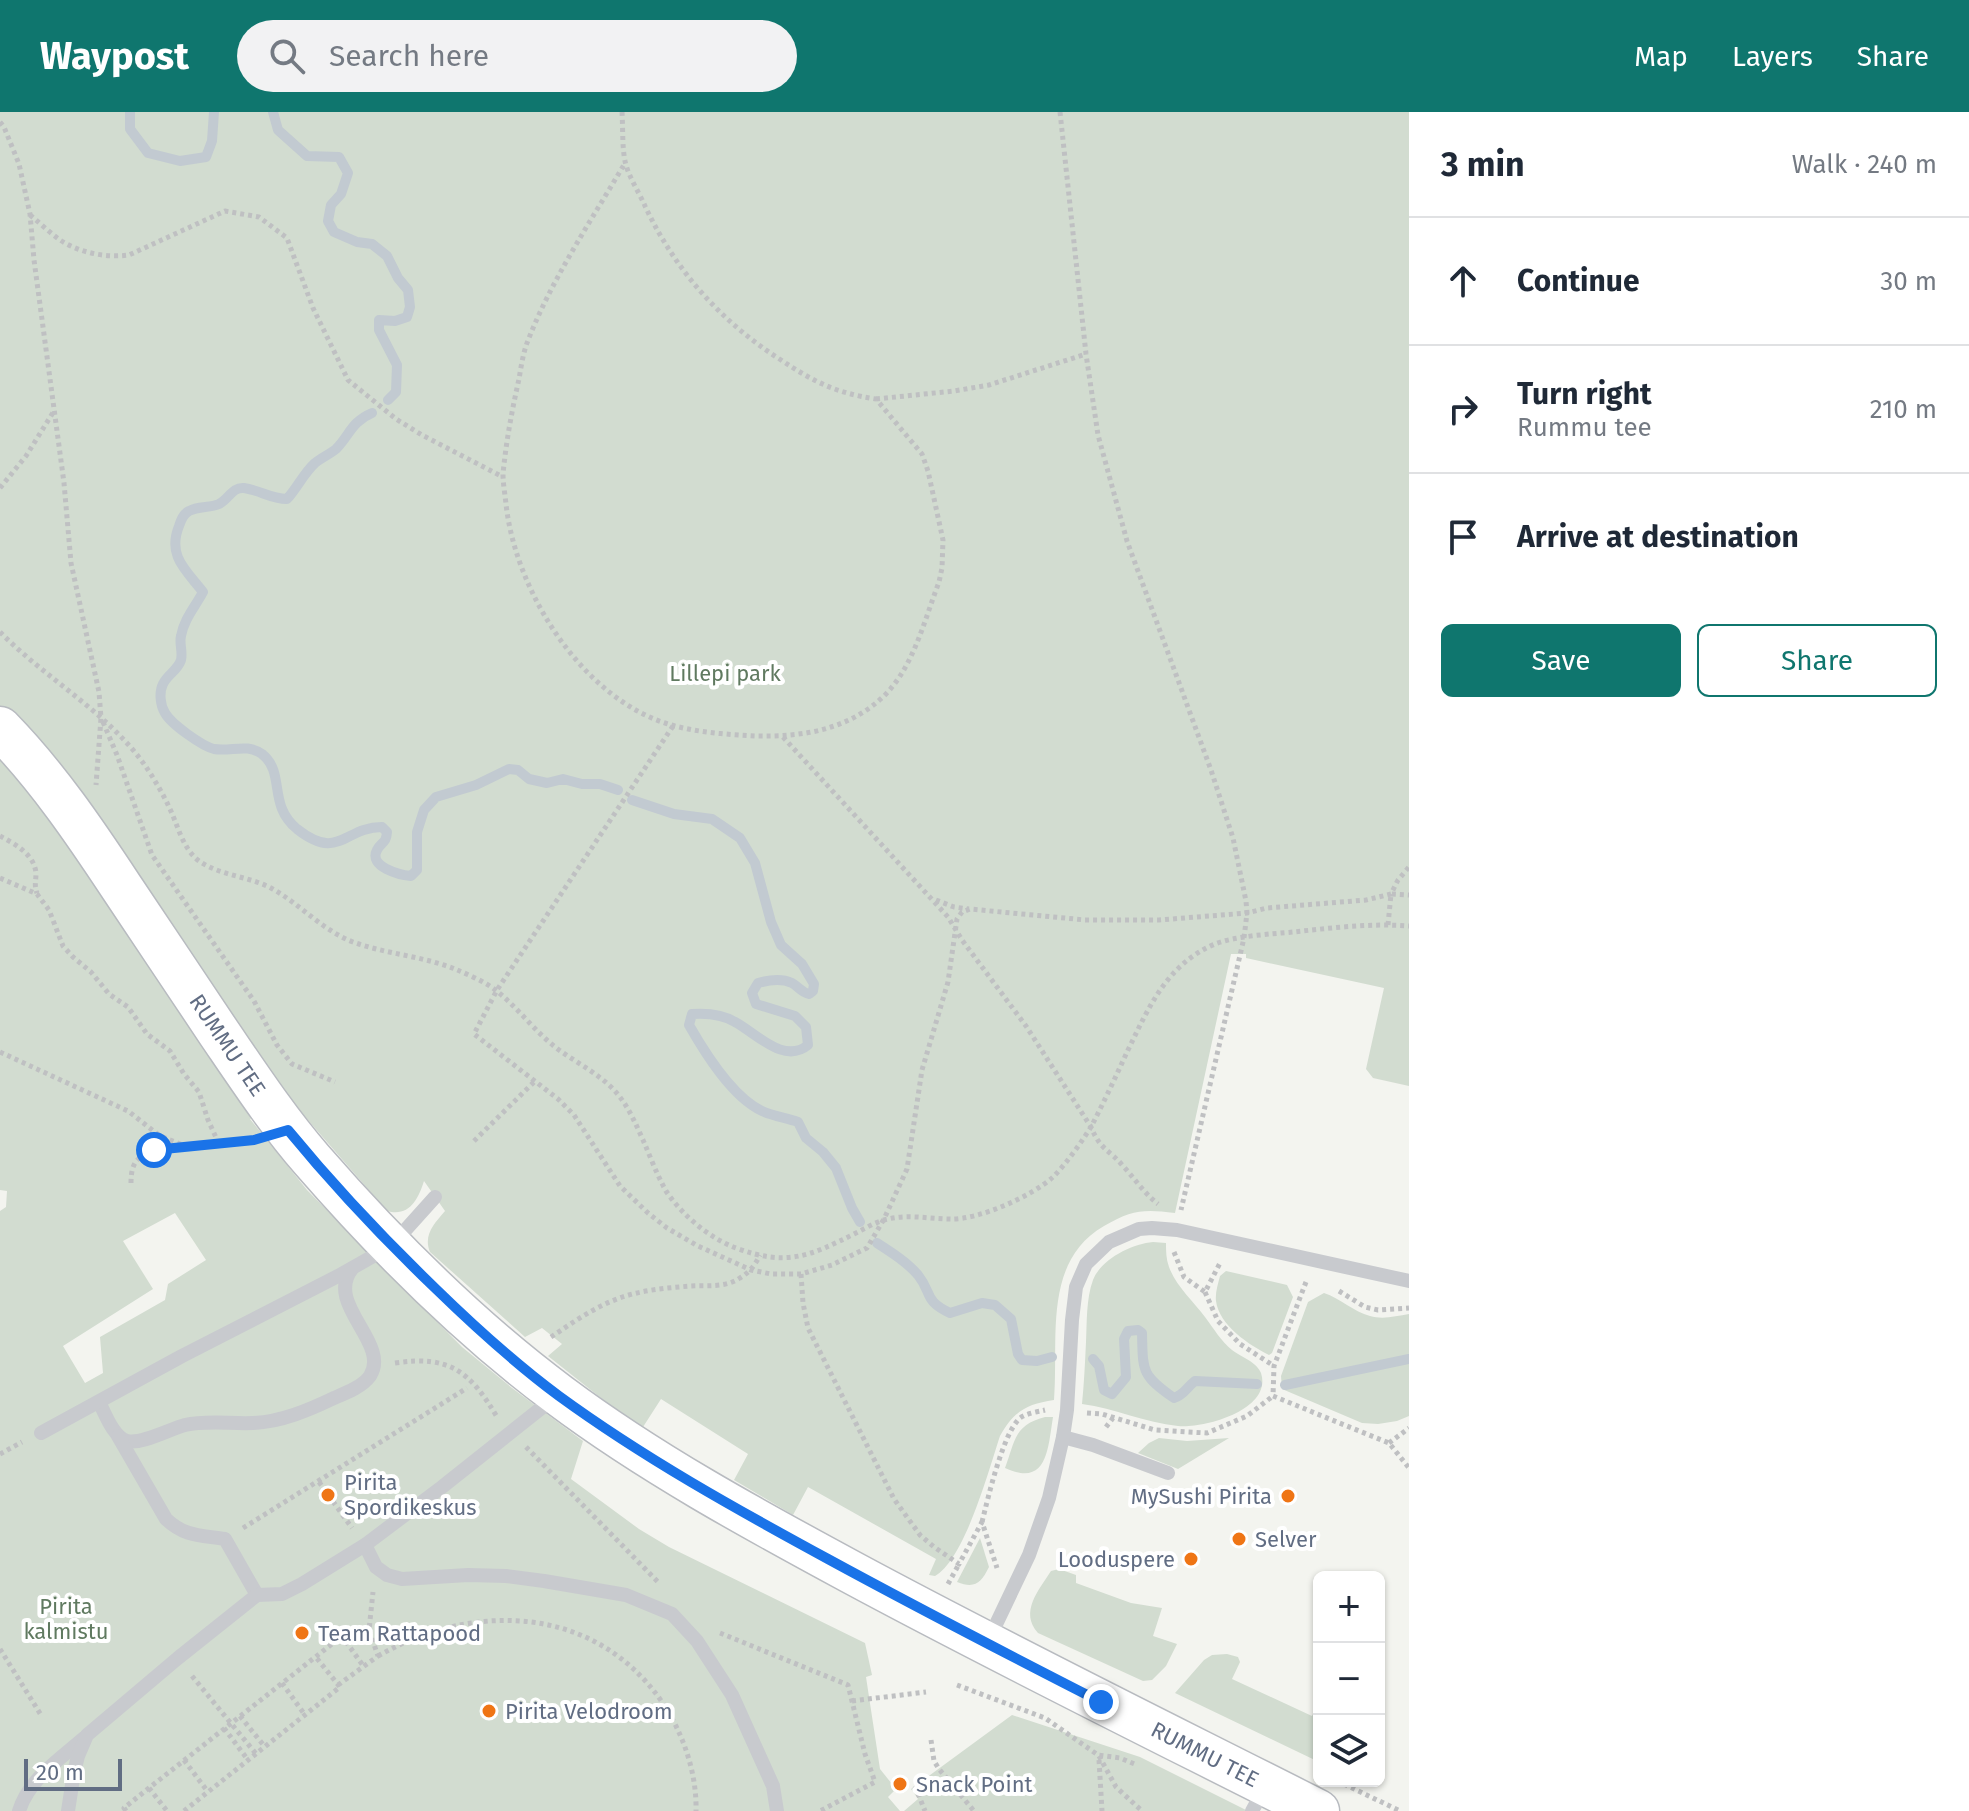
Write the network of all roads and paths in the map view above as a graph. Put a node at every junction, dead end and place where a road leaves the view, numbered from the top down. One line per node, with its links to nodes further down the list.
1 (622, 112): 4 (path)
2 (1060, 112): 6 (path)
3 (0, 122): 5 (path)
4 (625, 163): 7 (path); 9 (path)
5 (30, 214): 8 (path); 9 (path)
6 (1086, 354): 7 (path); 25 (path)
7 (876, 399): 15 (path)
8 (54, 410): 10 (path); 12 (path)
9 (503, 477): 13 (path)
10 (0, 488)
11 (0, 632): 12 (path)
12 (101, 718): 17 (path); 30 (path); 33 (path)
13 (673, 726): 15 (path); 30 (path)
14 (0, 728): 17 (main road, RUMMU TEE)
15 (782, 736): 23 (path)
16 (0, 836): 20 (path)
17 (92, 843): 35 (main road, RUMMU TEE)
18 (1409, 867): 21 (path)
19 (0, 878): 20 (path)
20 (37, 894): 37 (path)
21 (1391, 894): 22 (path); 25 (path); 26 (path)
22 (1409, 895)
23 (932, 899): 24 (path); 28 (path)
24 (970, 909): 25 (path); 28 (path)
25 (1247, 913): 29 (path)
26 (1388, 925): 27 (path); 29 (path)
27 (1409, 926)
28 (955, 930): 34 (path); 43 (path)
29 (1244, 938): 34 (path); 42 (path)
30 (497, 990): 32 (path); 46 (path)
31 (0, 1052): 38 (path)
32 (535, 1081): 36 (path); 49 (path)
33 (335, 1082)
34 (1091, 1127): 41 (path); 43 (path)
35 (288, 1130): 37 (path); 44 (main road, RUMMU TEE)
36 (474, 1141)
37 (219, 1144): 38 (path)
38 (185, 1146): 39 (path)
39 (131, 1183)
40 (435, 1197): 44 (lane)
41 (1163, 1207)
42 (1172, 1209)
43 (884, 1219): 46 (path); 50 (path)
44 (391, 1246): 48 (lane); 58 (main road, RUMMU TEE)
45 (1173, 1251): 53 (path)
46 (760, 1255): 49 (path)
47 (1220, 1262): 53 (path)
48 (352, 1268): 55 (lane); 60 (lane)
49 (751, 1270): 50 (path); 54 (path)
50 (801, 1274): 77 (path)
51 (1409, 1281): 68 (lane)
52 (1306, 1282): 56 (path)
53 (1205, 1292): 56 (path)
54 (551, 1337)
55 (375, 1366): 66 (path); 67 (lane)
56 (1274, 1366): 59 (path)
57 (467, 1388): 73 (path)
58 (558, 1395): 66 (lane); 83 (main road, RUMMU TEE)
59 (1273, 1396): 63 (path); 69 (path)
60 (99, 1402): 65 (lane); 67 (lane)
61 (1054, 1409): 74 (path)
62 (1081, 1412): 63 (path)
63 (1113, 1418): 70 (path)
64 (1409, 1428): 69 (path)
65 (41, 1433)
66 (511, 1433): 76 (lane); 82 (path)
67 (118, 1436): 75 (lane)
68 (1063, 1437): 70 (lane); 83 (lane)
69 (1389, 1443): 71 (path)
70 (1093, 1445): 72 (lane)
71 (1409, 1468)
72 (1168, 1473)
73 (319, 1482): 75 (path); 76 (path)
74 (982, 1522): 77 (path); 79 (path)
75 (225, 1539): 81 (lane)
76 (365, 1545): 78 (lane); 81 (lane)
77 (959, 1564): 80 (path)
78 (376, 1567): 82 (lane); 86 (path)
79 (1003, 1573)
80 (945, 1589)
81 (257, 1595): 87 (lane)
82 (672, 1614): 93 (path); 116 (lane)
83 (987, 1644): 109 (main road, RUMMU TEE)
84 (0, 1649): 94 (path)
85 (315, 1656): 88 (path); 89 (path); 90 (path)
86 (378, 1656): 88 (path); 115 (path)
87 (178, 1658): 98 (lane); 101 (path)
88 (364, 1667): 90 (path)
89 (282, 1683): 95 (path); 96 (path)
90 (338, 1685): 95 (path)
91 (957, 1685): 102 (path)
92 (926, 1692): 93 (path)
93 (852, 1701): 117 (path)
94 (41, 1715)
95 (305, 1715): 100 (path)
96 (240, 1716): 97 (path); 100 (path)
97 (224, 1728): 103 (path); 104 (path)
98 (87, 1735): 110 (lane); 111 (lane)
99 (931, 1740): 119 (path)
100 (265, 1747): 101 (path)
101 (256, 1755): 104 (path)
102 (1098, 1755): 120 (path); 121 (path)
103 (184, 1760): 107 (path); 108 (path)
104 (248, 1760): 108 (path)
105 (915, 1786): 118 (path)
106 (1350, 1787): 123 (path)
107 (149, 1788): 112 (path); 113 (path)
108 (208, 1792): 114 (path)
109 (1259, 1798): 122 (main road, RUMMU TEE)
110 (19, 1811)
111 (68, 1811)
112 (126, 1811)
113 (167, 1811)
114 (184, 1811)
115 (696, 1811)
116 (777, 1811)
117 (820, 1811)
118 (925, 1811)
119 (974, 1811)
120 (1102, 1811)
121 (1142, 1811)
122 (1318, 1811)
123 (1400, 1811)

